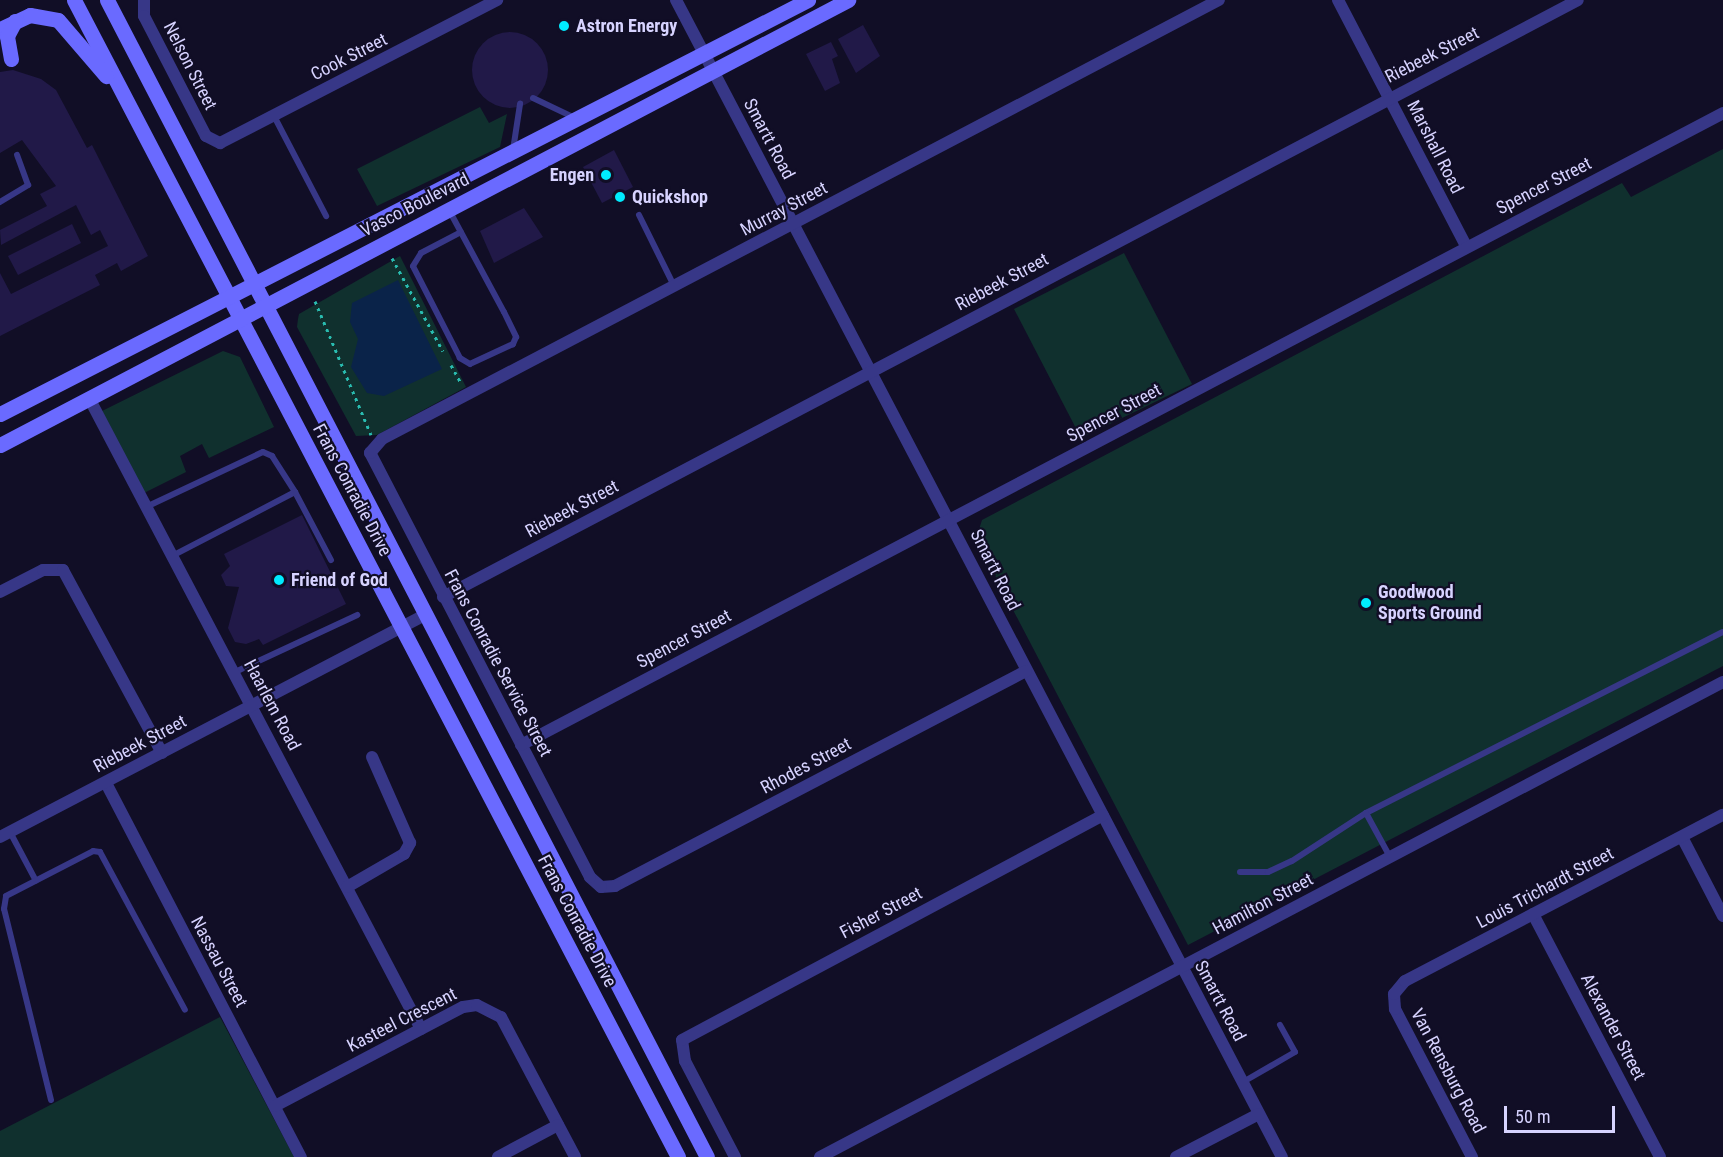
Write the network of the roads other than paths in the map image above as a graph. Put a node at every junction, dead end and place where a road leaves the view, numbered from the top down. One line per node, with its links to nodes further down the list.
1 (74, 0): 18 (main road, Frans Conradie Drive)
2 (108, 0): 33 (main road, Frans Conradie Drive)
3 (144, 0): 23 (street, Nelson Street)
4 (497, 0): 21 (street, Cook Street)
5 (676, 0): 13 (street, Smartt Road)
6 (808, 0): 13 (main road, Vasco Boulevard)
7 (848, 0): 15 (main road, Vasco Boulevard)
8 (1219, 0): 30 (street, Murray Street)
9 (1338, 0): 16 (street, Marshall Road)
10 (1578, 0): 16 (street, Riebeek Street)
11 (15, 21): 12 (main road); 14 (main road); 18 (main road)
12 (0, 29)
13 (704, 55): 15 (street, Smartt Road); 22 (main road, Vasco Boulevard)
14 (6, 58)
15 (712, 71): 27 (main road, Vasco Boulevard); 30 (street, Smartt Road)
16 (1389, 97): 32 (street, Marshall Road); 38 (street, Riebeek Street)
17 (533, 98): 22 (lane)
18 (128, 104): 35 (main road, Frans Conradie Drive)
19 (520, 104): 24 (lane)
20 (1723, 113): 32 (street, Spencer Street)
21 (274, 116): 23 (street, Cook Street); 29 (lane)
22 (578, 120): 24 (main road, Vasco Boulevard)
23 (216, 143)
24 (513, 153): 33 (main road, Vasco Boulevard)
25 (17, 155): 26 (lane)
26 (0, 202)
27 (448, 210): 31 (lane); 36 (main road, Vasco Boulevard)
28 (639, 215): 34 (lane)
29 (326, 216)
30 (794, 224): 34 (street, Murray Street); 38 (street, Smartt Road)
31 (461, 232): 31 (lane)
32 (1466, 246): 45 (street, Spencer Street)
33 (254, 283): 35 (main road, Vasco Boulevard); 36 (main road, Frans Conradie Drive)
34 (676, 288): 42 (street, Murray Street)
35 (229, 296): 37 (main road, Frans Conradie Drive); 40 (main road, Vasco Boulevard)
36 (266, 306): 37 (main road, Vasco Boulevard); 51 (main road, Frans Conradie Drive)
37 (240, 319): 39 (main road, Vasco Boulevard); 52 (main road, Frans Conradie Drive)
38 (870, 372): 45 (street, Smartt Road); 49 (street, Riebeek Street)
39 (89, 398): 41 (main road, Vasco Boulevard); 44 (street, Haarlem Road)
40 (0, 414)
41 (0, 445)
42 (373, 449): 49 (street, Frans Conradie Service Street)
43 (295, 492): 44 (lane); 46 (lane); 47 (lane)
44 (146, 507): 46 (street, Haarlem Road)
45 (949, 520): 54 (street, Smartt Road); 58 (street, Spencer Street)
46 (172, 556): 55 (street, Haarlem Road)
47 (331, 560)
48 (0, 592): 59 (street)
49 (443, 597): 58 (street, Frans Conradie Service Street)
50 (357, 615): 55 (lane)
51 (424, 615): 52 (street, Riebeek Street); 88 (main road, Frans Conradie Drive)
52 (401, 627): 57 (street, Riebeek Street); 87 (main road, Frans Conradie Drive)
53 (1723, 632): 62 (lane)
54 (1026, 670): 63 (street, Smartt Road); 71 (street, Rhodes Street)
55 (235, 672): 57 (street, Haarlem Road)
56 (1723, 682): 67 (street, Hamilton Street)
57 (253, 705): 59 (street, Riebeek Street); 70 (street, Haarlem Road)
58 (521, 745): 71 (street, Frans Conradie Service Street)
59 (162, 753): 61 (street, Riebeek Street)
60 (372, 757): 70 (street)
61 (106, 783): 65 (street, Riebeek Street); 81 (street, Nassau Street)
62 (1366, 813): 67 (lane); 68 (lane)
63 (1103, 815): 74 (street, Smartt Road); 89 (street, Fisher Street)
64 (1723, 815): 66 (street, Louis Trichardt Street)
65 (5, 835): 69 (lane)
66 (1682, 837): 72 (street, Louis Trichardt Street); 73 (street)
67 (1390, 858): 74 (street, Hamilton Street)
68 (1240, 872)
69 (36, 880): 76 (lane); 80 (lane)
70 (347, 887): 78 (street, Haarlem Road)
71 (601, 887)
72 (1533, 914): 75 (street, Louis Trichardt Street); 94 (street, Alexander Street)
73 (1723, 916)
74 (1182, 967): 79 (street, Smartt Road); 90 (street, Hamilton Street)
75 (1392, 1002): 93 (street, Van Rensburg Road)
76 (184, 1010)
77 (1280, 1025): 79 (lane)
78 (421, 1029): 81 (street, Kasteel Crescent); 83 (street, Kasteel Crescent)
79 (1242, 1082): 82 (street, Smartt Road)
80 (51, 1100)
81 (275, 1106): 84 (street, Nassau Street)
82 (1259, 1114): 91 (street); 92 (street, Smartt Road)
83 (558, 1125): 85 (street); 86 (street, Kasteel Crescent)
84 (301, 1157)
85 (498, 1157)
86 (575, 1157)
87 (678, 1157)
88 (708, 1157)
89 (735, 1157)
90 (820, 1157)
91 (1176, 1157)
92 (1282, 1157)
93 (1472, 1157)
94 (1660, 1157)

